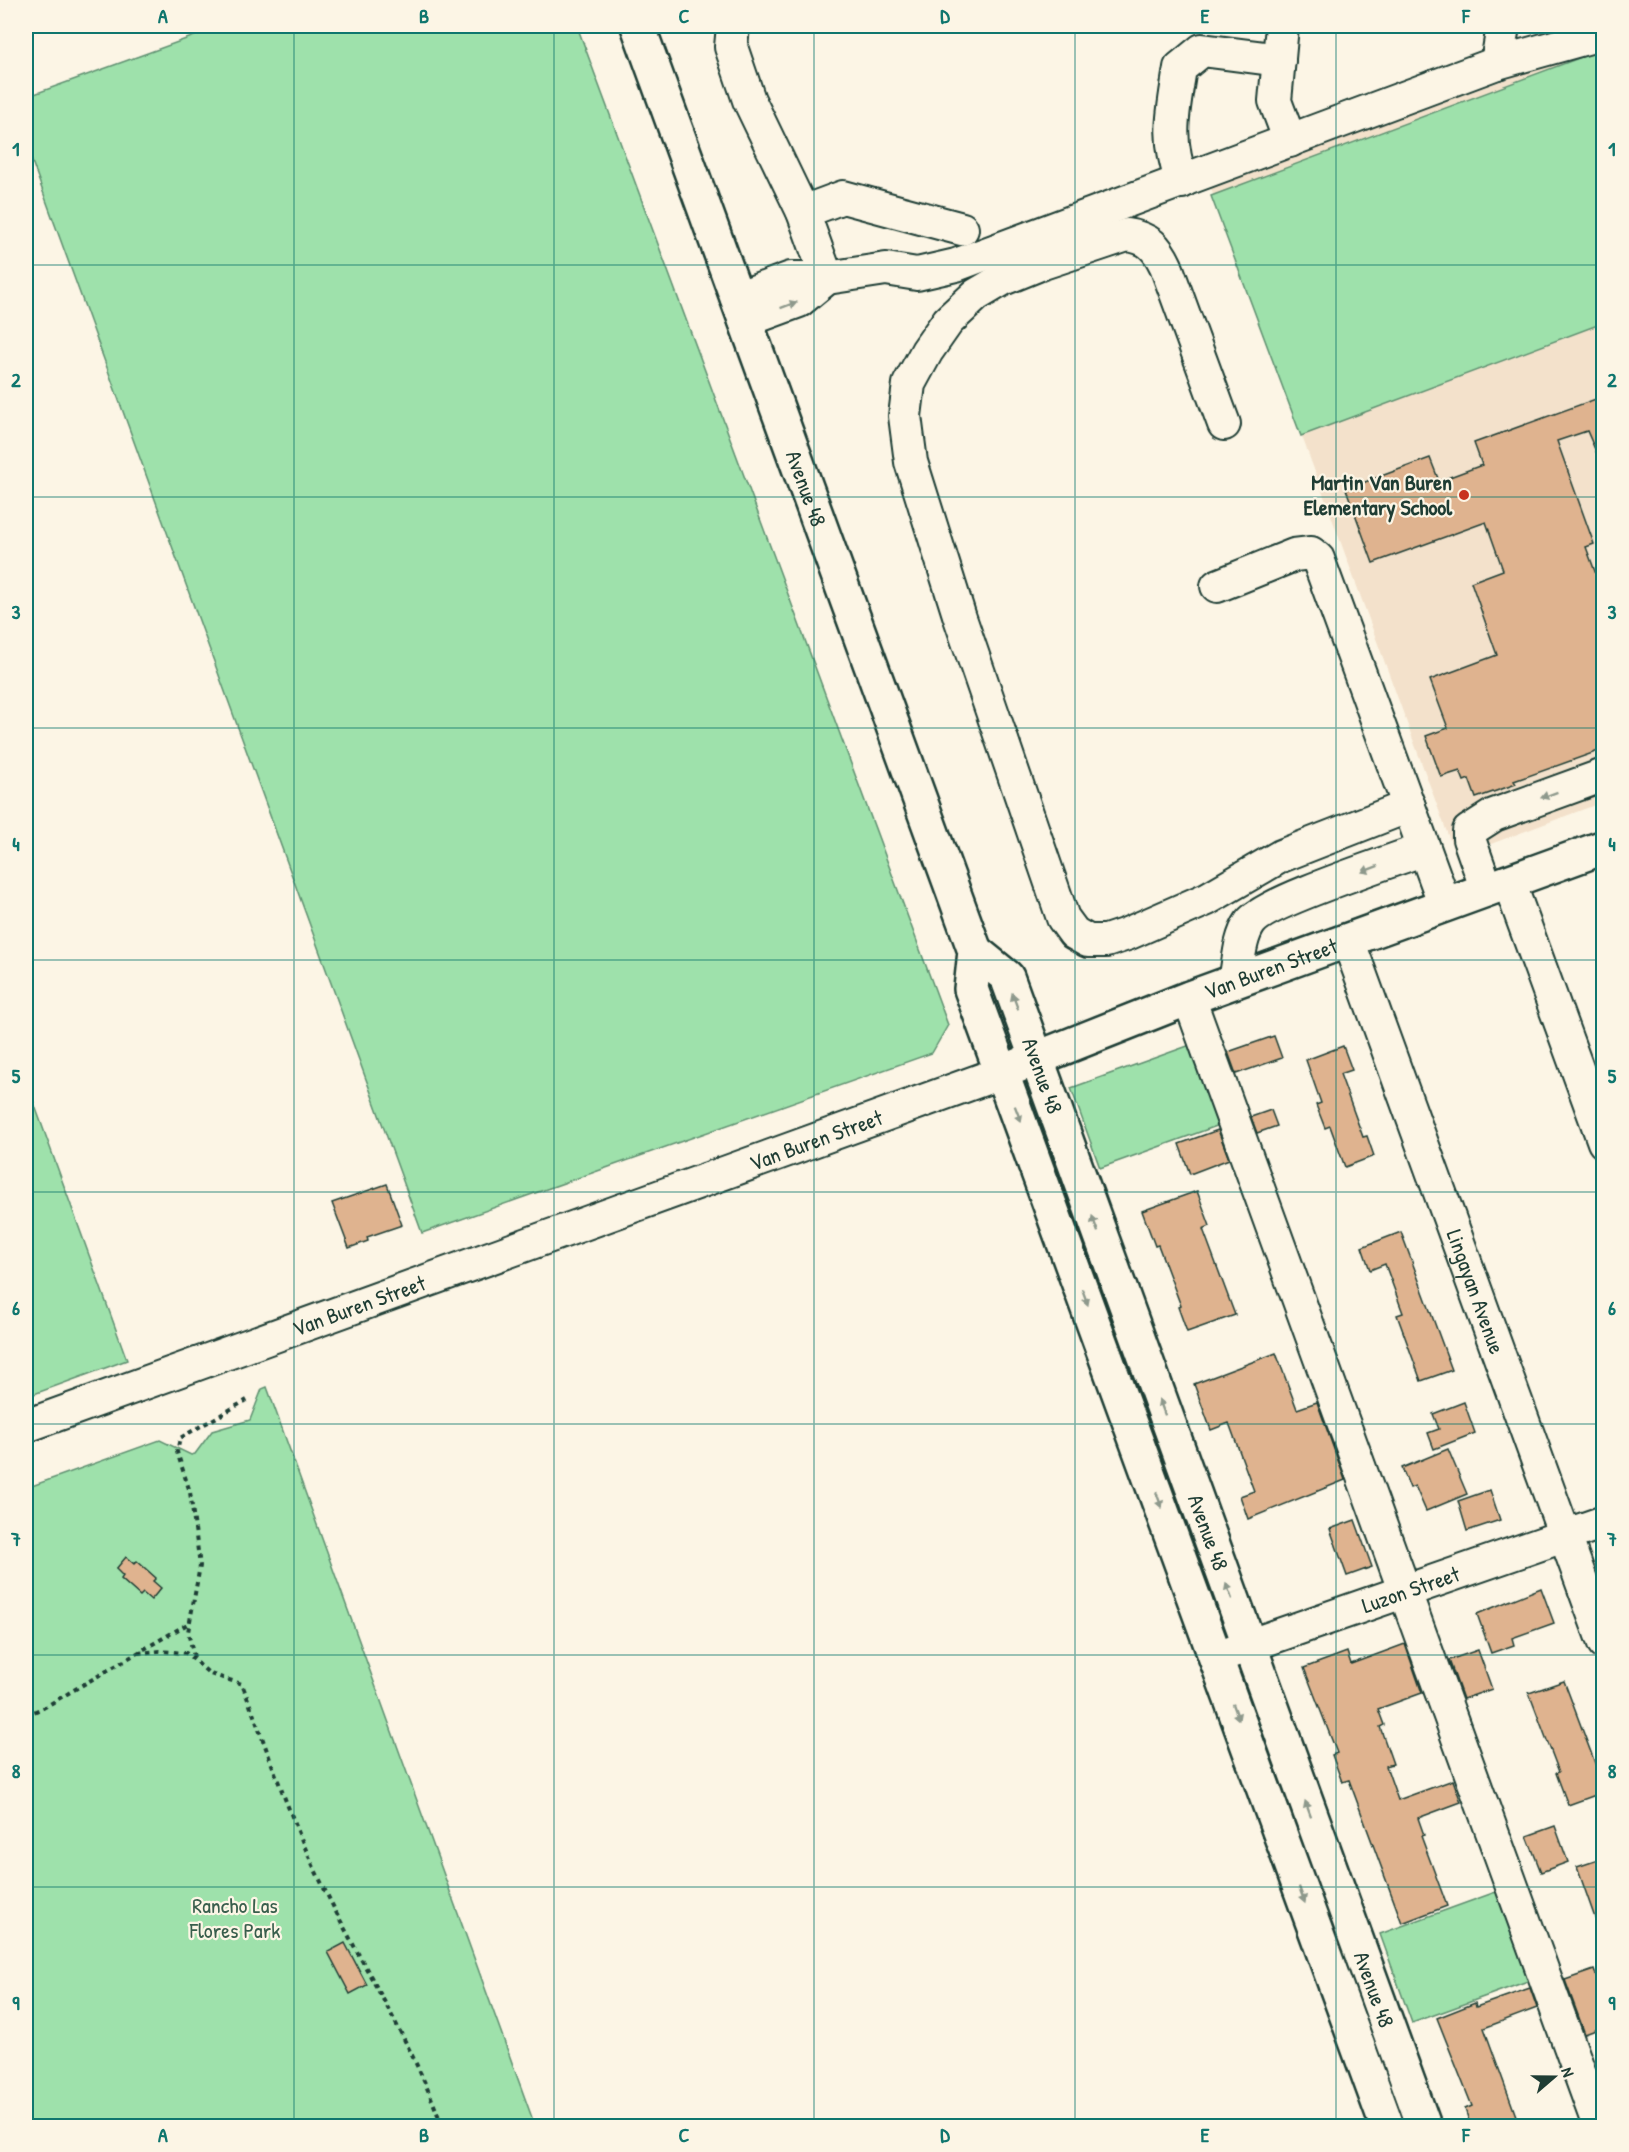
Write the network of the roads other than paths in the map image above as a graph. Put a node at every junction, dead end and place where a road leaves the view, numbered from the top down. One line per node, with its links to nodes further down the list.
1 (638, 26): 13 (main road, Avenue 48)
2 (734, 26): 10 (street)
3 (1282, 26): 6 (street)
4 (1503, 26): 7 (street)
5 (1604, 33): 7 (street)
6 (1279, 60): 8 (street); 9 (street)
7 (1497, 63): 8 (street)
8 (1290, 141): 9 (street)
9 (1182, 182): 12 (street)
10 (803, 212): 11 (street); 12 (street)
11 (962, 229)
12 (827, 278): 13 (street)
13 (741, 309): 26 (main road, Avenue 48)
14 (1224, 424): 20 (street)
15 (1217, 586): 17 (street)
16 (1604, 775): 21 (street, one-way to 21)
17 (1409, 806): 19 (street); 20 (street)
18 (1604, 847): 21 (main road, Van Buren Street)
19 (1424, 849): 22 (street); 23 (street, one-way to 23)
20 (1246, 877): 23 (street); 24 (street)
21 (1498, 886): 22 (main road, Van Buren Street); 31 (street)
22 (1445, 905): 25 (main road, Van Buren Street)
23 (1272, 907): 24 (street)
24 (1247, 929): 27 (street)
25 (1348, 940): 27 (main road, Van Buren Street); 34 (street, Lingayan Avenue)
26 (975, 951): 29 (main road, Avenue 48, one-way to 26); 30 (main road, Avenue 48)
27 (1235, 981): 28 (main road, Van Buren Street)
28 (1189, 998): 29 (main road, Van Buren Street); 35 (street)
29 (1036, 1059): 30 (main road, Van Buren Street); 37 (main road, Avenue 48, one-way to 29)
30 (1003, 1072): 32 (street, Van Buren Street); 38 (main road, Avenue 48, one-way to 38)
31 (1604, 1142)
32 (26, 1426)
33 (1604, 1522): 34 (street, Luzon Street)
34 (1565, 1537): 35 (street, Luzon Street); 36 (street, Lingayan Avenue)
35 (1405, 1592): 37 (street, Luzon Street); 43 (street)
36 (1604, 1643)
37 (1248, 1646): 38 (street, Luzon Street); 42 (main road, Avenue 48, one-way to 37)
38 (1216, 1657): 39 (main road, Avenue 48, one-way to 39)
39 (1330, 1971): 40 (main road, Avenue 48); 41 (main road)
40 (1387, 2127)
41 (1403, 2127)
42 (1424, 2127)
43 (1599, 2127)

